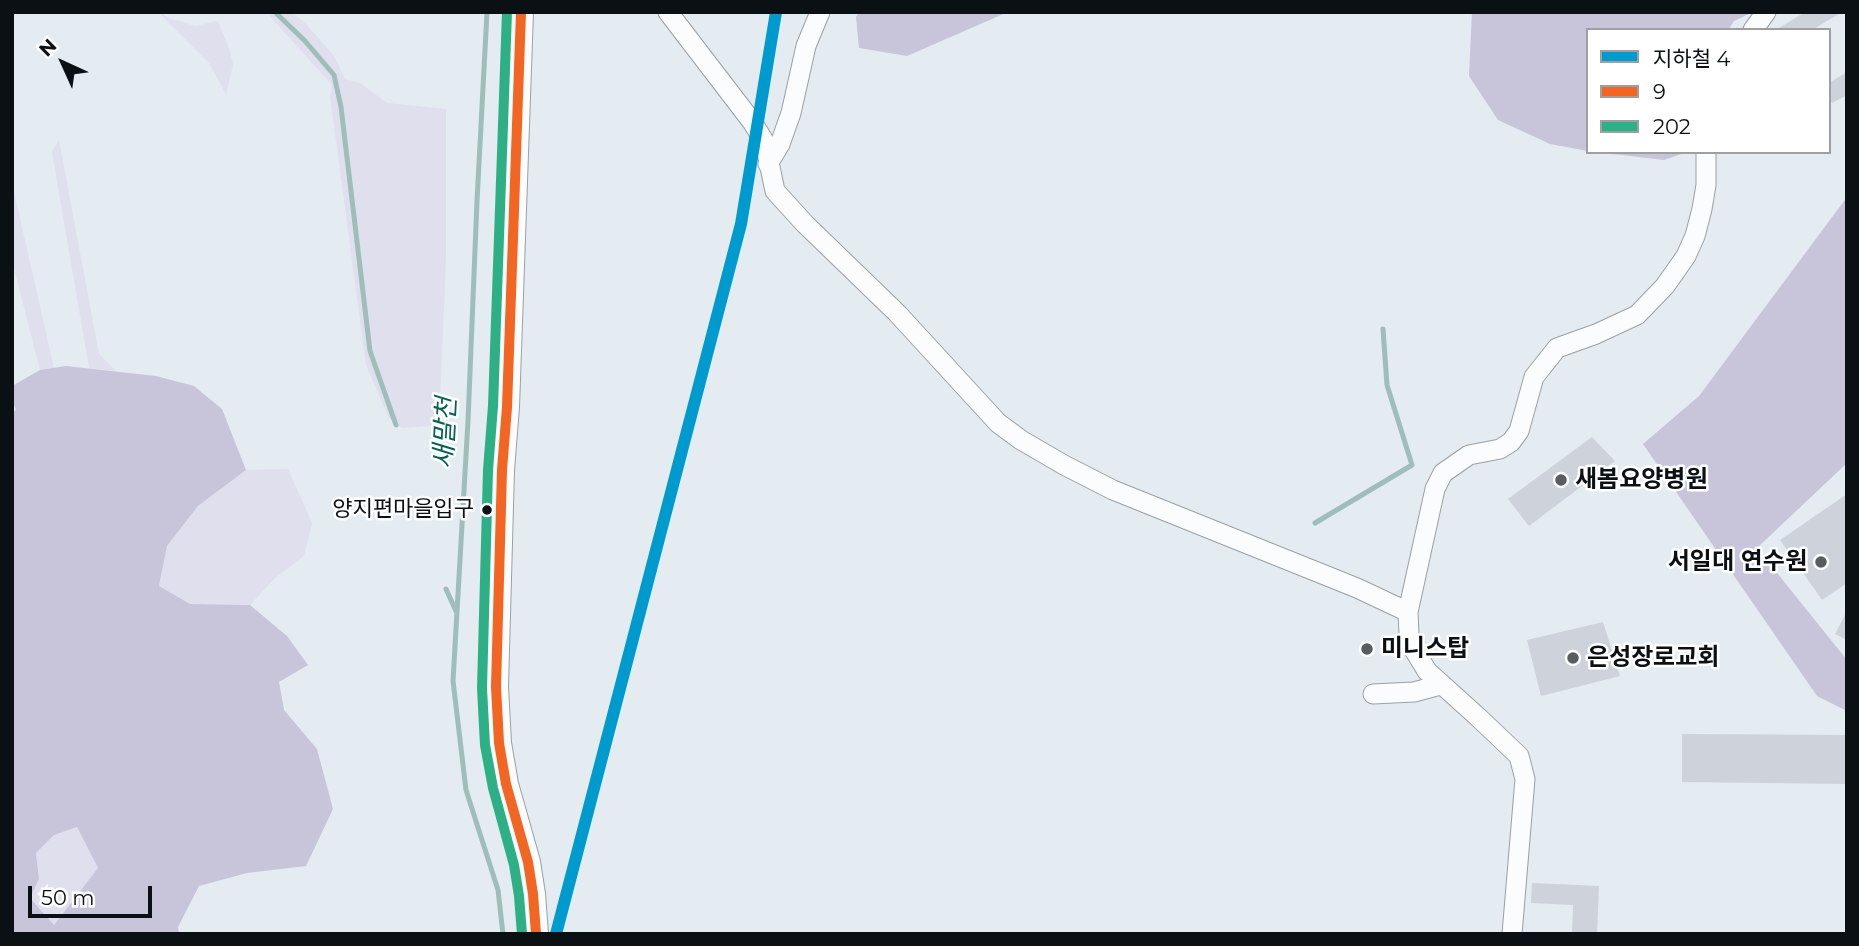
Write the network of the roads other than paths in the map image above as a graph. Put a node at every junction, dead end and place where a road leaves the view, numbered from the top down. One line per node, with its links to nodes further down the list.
1 (521, 12): 11 (street)
2 (668, 12): 7 (street)
3 (820, 12): 7 (street)
4 (1766, 12): 5 (street)
5 (1754, 28)
6 (1706, 154): 8 (street)
7 (768, 163): 8 (street)
8 (1408, 612): 9 (street)
9 (1440, 685): 10 (street); 12 (street)
10 (1373, 694)
11 (536, 934)
12 (1512, 934)

